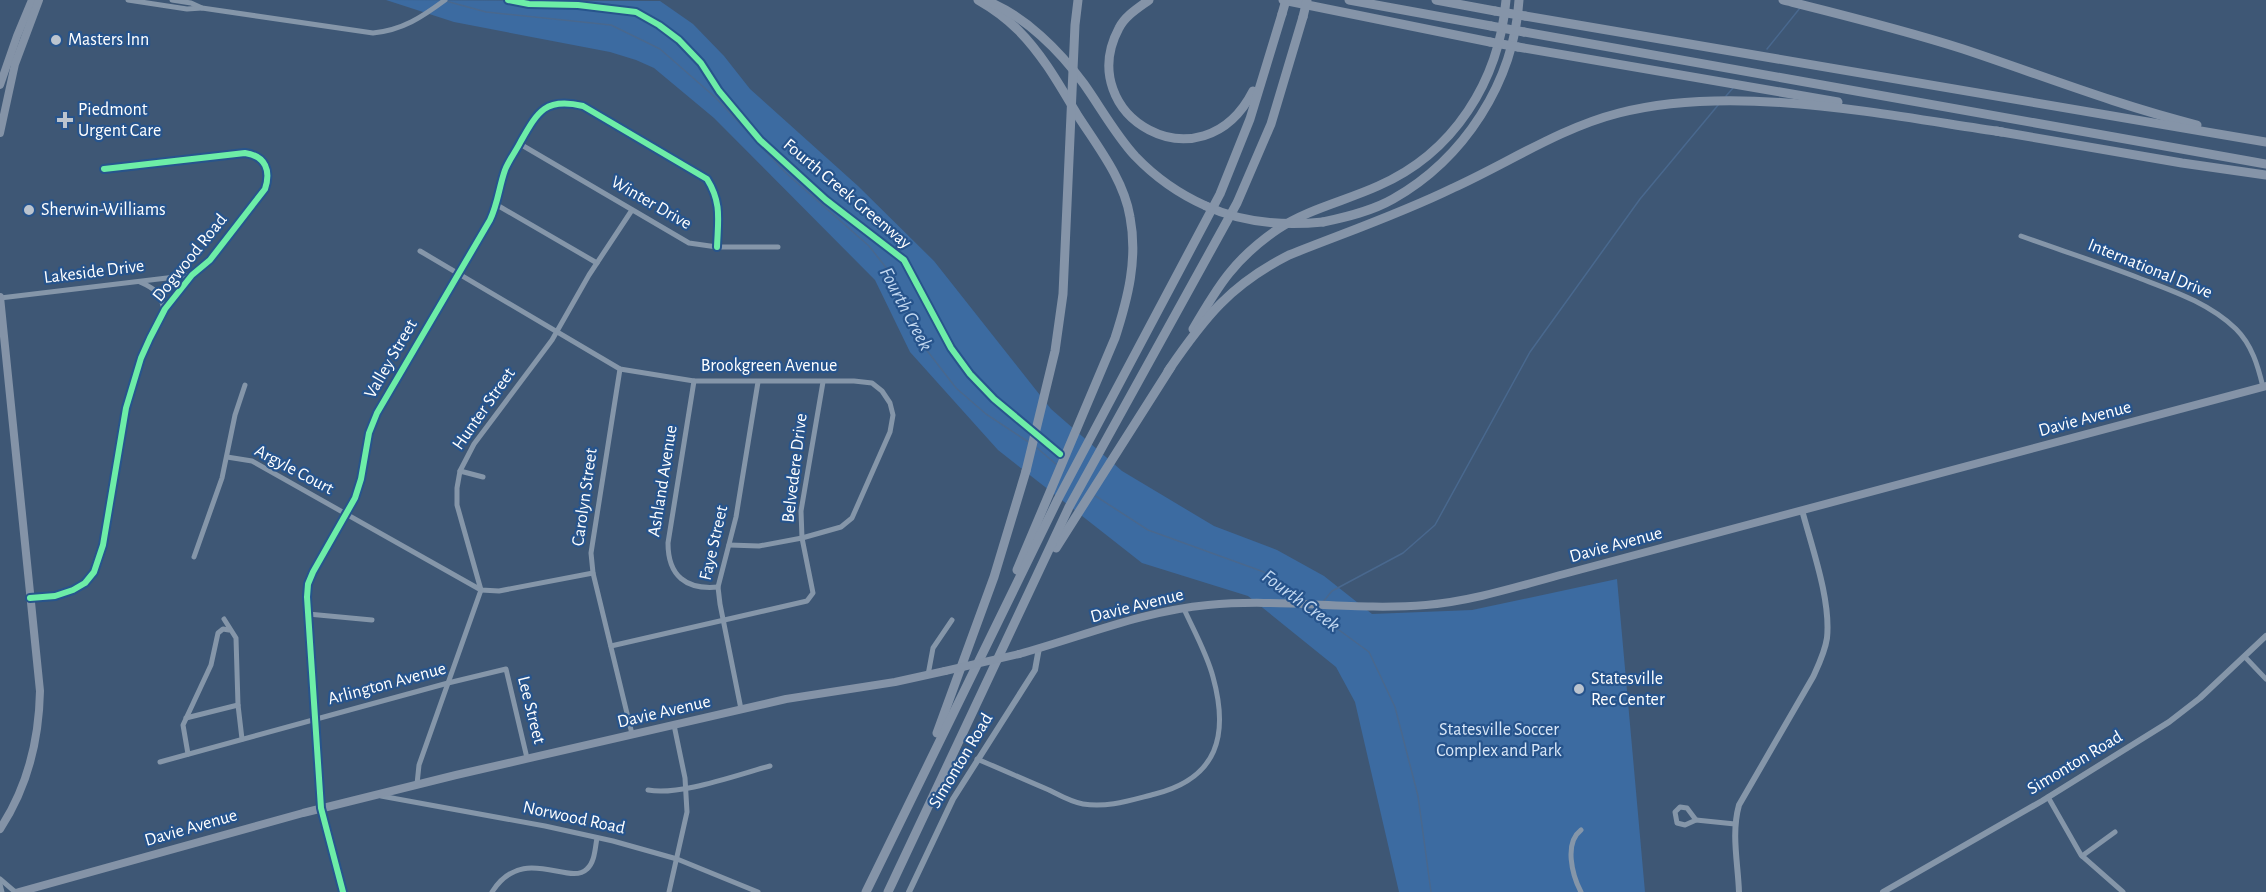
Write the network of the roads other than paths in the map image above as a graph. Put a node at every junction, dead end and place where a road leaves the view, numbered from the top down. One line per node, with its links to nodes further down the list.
1 (32, 0): 19 (main road)
2 (128, 0): 17 (street)
3 (171, 0): 17 (street)
4 (446, 0): 17 (street)
5 (978, 0): 70 (highway)
6 (985, 0): 14 (highway, bridge)
7 (1078, 0): 88 (highway, bridge)
8 (1149, 0): 18 (highway)
9 (1284, 0): 18 (highway, bridge); 20 (highway, bridge)
10 (1307, 0): 51 (highway, bridge)
11 (1349, 0): 24 (highway, bridge)
12 (1436, 0): 22 (highway, bridge)
13 (1506, 0): 41 (highway)
14 (1519, 0)
15 (1785, 0): 22 (highway)
16 (39, 3): 21 (main road)
17 (202, 8)
18 (1266, 68): 70 (highway)
19 (0, 86)
20 (2002, 132): 26 (highway); 41 (highway)
21 (0, 133)
22 (2266, 142)
23 (520, 144): 27 (street, Valley Street); 28 (street, Winter Drive); 30 (street, Valley Street)
24 (2266, 164)
25 (104, 169): 35 (street, Dogwood Road)
26 (2266, 175)
27 (497, 205): 33 (street); 34 (street, Valley Street)
28 (632, 210): 30 (street, Winter Drive); 33 (street, Hunter Street)
29 (2021, 236): 46 (street, International Drive)
30 (717, 247): 31 (street, Winter Drive)
31 (778, 247)
32 (420, 251): 34 (street, Brookgreen Avenue)
33 (597, 263): 39 (street, Hunter Street)
34 (458, 273): 39 (street, Brookgreen Avenue); 52 (street, Valley Street)
35 (192, 275): 36 (street, Lakeside Drive); 38 (street, Dogwood Road)
36 (139, 281): 37 (street, Lakeside Drive); 38 (street)
37 (0, 298): 59 (main road)
38 (164, 312): 59 (street, Dogwood Road)
39 (557, 330): 40 (street, Brookgreen Avenue); 48 (street, Hunter Street)
40 (620, 369): 42 (street, Brookgreen Avenue); 56 (street, Carolyn Street)
41 (1168, 370): 51 (highway)
42 (694, 381): 43 (street, Brookgreen Avenue); 57 (street, Ashland Avenue)
43 (758, 382): 44 (street, Brookgreen Avenue); 54 (street, Faye Street)
44 (823, 382): 53 (street, Belvedere Drive); 53 (street, Brookgreen Avenue)
45 (245, 385): 47 (street, Argyle Court)
46 (2265, 386): 50 (main road, Davie Avenue)
47 (227, 458): 52 (street, Argyle Court); 55 (street, Argyle Court)
48 (460, 471): 49 (street); 58 (street, Hunter Street)
49 (483, 477)
50 (1802, 510): 60 (main road, Davie Avenue); 96 (street)
51 (1072, 511): 112 (highway)
52 (346, 515): 58 (street, Argyle Court); 61 (street, Valley Street)
53 (802, 538): 54 (street, Brookgreen Avenue); 64 (street, Belvedere Drive)
54 (729, 545): 57 (street, Faye Street)
55 (194, 557)
56 (594, 573): 58 (street); 68 (street, Carolyn Street)
57 (718, 587): 64 (street, Faye Street)
58 (481, 590): 75 (street)
59 (30, 598): 97 (main road)
60 (1184, 609): 69 (main road, Davie Avenue); 85 (street)
61 (308, 614): 63 (street); 79 (street, Valley Street)
62 (224, 620): 66 (street)
63 (372, 620)
64 (723, 620): 68 (street); 77 (street, Faye Street)
65 (952, 620): 73 (street)
66 (229, 630): 76 (street); 78 (street)
67 (2266, 636): 71 (street, Simonton Road)
68 (610, 646): 81 (street, Carolyn Street)
69 (1039, 648): 73 (main road, Davie Avenue, bridge); 85 (street, Simonton Road)
70 (984, 649): 88 (highway)
71 (2245, 657): 74 (street); 93 (street, Simonton Road)
72 (506, 669): 75 (street, Arlington Avenue); 84 (street, Lee Street)
73 (928, 675): 77 (main road, Davie Avenue)
74 (2266, 679)
75 (448, 683): 79 (street, Arlington Avenue); 89 (street)
76 (238, 705): 78 (street); 82 (street)
77 (741, 709): 80 (main road, Davie Avenue)
78 (186, 718): 83 (street)
79 (314, 719): 82 (street, Arlington Avenue); 94 (street, Valley Street)
80 (674, 725): 81 (main road, Davie Avenue); 90 (street)
81 (632, 734): 84 (main road, Davie Avenue)
82 (242, 739): 83 (street, Arlington Avenue)
83 (188, 754): 86 (street, Arlington Avenue)
84 (528, 758): 89 (main road, Davie Avenue)
85 (977, 759): 113 (street, Simonton Road)
86 (160, 762)
87 (770, 766): 90 (street)
88 (921, 778): 111 (highway)
89 (417, 784): 92 (main road, Davie Avenue)
90 (687, 788): 91 (street); 102 (street)
91 (648, 790)
92 (380, 794): 94 (main road, Davie Avenue); 100 (street, Norwood Road)
93 (2048, 797): 101 (street); 116 (street, Simonton Road)
94 (321, 808): 106 (main road, Davie Avenue); 107 (street, Valley Street)
95 (1696, 820): 96 (street)
96 (1735, 824): 115 (street)
97 (0, 829)
98 (1581, 830): 114 (street)
99 (2115, 832): 101 (street)
100 (597, 838): 102 (street, Norwood Road); 108 (street)
101 (2082, 856): 117 (street)
102 (676, 859): 109 (street); 110 (street, Norwood Road)
103 (0, 879): 106 (street)
104 (0, 884): 105 (street)
105 (2, 892)
106 (20, 892)
107 (343, 892)
108 (492, 892)
109 (669, 892)
110 (758, 892)
111 (866, 892)
112 (888, 892)
113 (909, 892)
114 (1581, 892)
115 (1738, 892)
116 (1883, 892)
117 (2123, 892)

